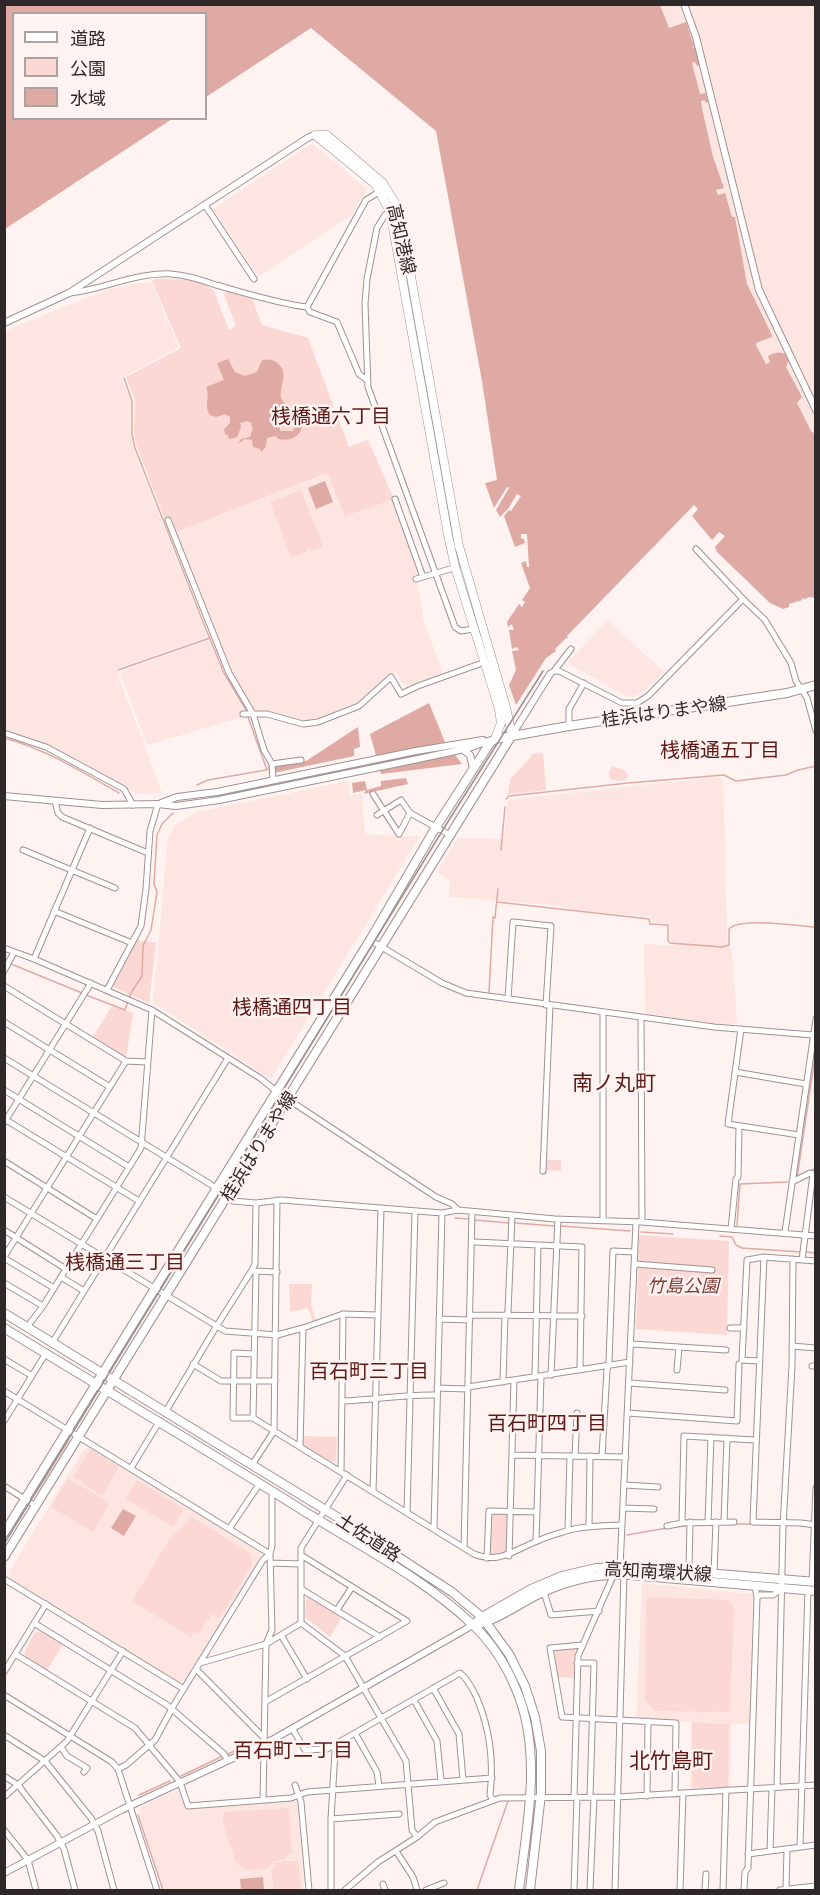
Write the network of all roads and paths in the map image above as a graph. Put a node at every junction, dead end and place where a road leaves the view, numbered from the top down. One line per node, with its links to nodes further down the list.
1 (684, 4): 11 (street)
2 (315, 135): 3 (main road, 高知港線); 4 (street)
3 (384, 189): 5 (main road, 高知港線); 8 (street)
4 (205, 205): 6 (street); 7 (street)
5 (393, 208): 10 (street); 15 (main road, 高知港線); 16 (main road, 高知港線)
6 (254, 279)
7 (69, 293): 8 (street); 9 (street)
8 (307, 307): 10 (street)
9 (4, 323)
10 (367, 380): 17 (street)
11 (816, 410)
12 (394, 499): 18 (street)
13 (168, 520): 30 (street)
14 (696, 549): 20 (street)
15 (464, 564): 16 (street); 35 (main road, 高知港線)
16 (455, 567): 17 (street); 21 (main road, 高知港線)
17 (435, 573): 18 (street); 21 (street)
18 (423, 577): 19 (street)
19 (416, 579)
20 (743, 599): 27 (street); 28 (street)
21 (474, 628): 23 (main road, 高知港線)
22 (571, 649): 24 (street)
23 (485, 662): 30 (street); 36 (main road, 高知港線)
24 (552, 673): 25 (street); 35 (street)
25 (584, 683): 28 (street); 32 (street)
26 (816, 686): 27 (main road, 桂浜はりまや線)
27 (801, 690): 31 (main road, 桂浜はりまや線); 33 (street)
28 (637, 702): 31 (street)
29 (243, 714): 30 (street)
30 (253, 714): 40 (street)
31 (640, 715): 32 (main road, 桂浜はりまや線)
32 (568, 726): 35 (main road, 桂浜はりまや線)
33 (816, 731)
34 (4, 733): 47 (street)
35 (512, 735): 36 (main road, 桂浜はりまや線); 53 (main road, 桂浜はりまや線)
36 (495, 739): 37 (street); 38 (street); 41 (main road, 桂浜はりまや線)
37 (448, 749): 38 (street); 42 (street); 46 (street)
38 (461, 749): 41 (street)
39 (301, 760): 40 (street)
40 (272, 764): 42 (street)
41 (473, 768): 51 (main road, 桂浜はりまや線)
42 (273, 776): 46 (street)
43 (373, 794): 48 (street)
44 (4, 796): 45 (street)
45 (55, 801): 47 (street); 52 (street)
46 (158, 804): 47 (street); 55 (street)
47 (133, 805)
48 (384, 811): 49 (street); 49 (street); 50 (street)
49 (410, 813): 51 (street)
50 (378, 815)
51 (436, 827): 53 (street); 59 (main road, 桂浜はりまや線)
52 (90, 828): 55 (street); 56 (street)
53 (450, 835): 61 (main road, 桂浜はりまや線)
54 (23, 850): 56 (street)
55 (148, 853): 60 (street)
56 (71, 871): 57 (street); 58 (street)
57 (115, 888)
58 (54, 911): 60 (street); 64 (street)
59 (370, 940): 61 (street); 90 (main road, 桂浜はりまや線)
60 (132, 943): 69 (street)
61 (380, 946): 70 (street); 92 (main road, 桂浜はりまや線)
62 (4, 948): 63 (street)
63 (14, 952): 64 (street); 65 (street)
64 (34, 959): 67 (street)
65 (7, 961): 66 (street)
66 (4, 971)
67 (91, 983): 69 (street); 77 (street)
68 (4, 986): 77 (street)
69 (107, 990): 72 (street)
70 (508, 999): 71 (street); 71 (street)
71 (548, 1005): 73 (street); 103 (street)
72 (152, 1010): 82 (street); 84 (street)
73 (603, 1012): 74 (street); 126 (street)
74 (641, 1018): 78 (street); 127 (street)
75 (816, 1020): 79 (street)
76 (4, 1022): 80 (street)
77 (66, 1024): 80 (street); 83 (street)
78 (741, 1029): 79 (street); 85 (street)
79 (813, 1035): 87 (street)
80 (50, 1050): 86 (street); 88 (street)
81 (4, 1058): 86 (street)
82 (228, 1058): 90 (street); 100 (street)
83 (126, 1061): 84 (street); 88 (street)
84 (147, 1062): 98 (street)
85 (735, 1072): 87 (street); 95 (street)
86 (33, 1076): 91 (street); 93 (street)
87 (806, 1084): 96 (street)
88 (110, 1087): 93 (street)
89 (4, 1090): 91 (street)
90 (276, 1091): 92 (street); 108 (main road, 桂浜はりまや線)
91 (19, 1099): 94 (street); 97 (street)
92 (287, 1099): 110 (main road, 桂浜はりまや線); 117 (street)
93 (93, 1113): 97 (street); 98 (street)
94 (5, 1121): 99 (street)
95 (739, 1126): 96 (street); 128 (street)
96 (799, 1135): 105 (street)
97 (79, 1136): 99 (street); 102 (street)
98 (142, 1142): 100 (street); 102 (street)
99 (66, 1158): 106 (street); 107 (street)
100 (166, 1158): 108 (street); 113 (street)
101 (4, 1161): 106 (street)
102 (129, 1167): 107 (street)
103 (543, 1171)
104 (814, 1174): 105 (street); 111 (street)
105 (792, 1182): 130 (street)
106 (48, 1187): 119 (street); 123 (street)
107 (116, 1188): 113 (street); 123 (street)
108 (216, 1189): 110 (street); 154 (main road, 桂浜はりまや線)
109 (4, 1197): 119 (street)
110 (226, 1197): 114 (street); 156 (main road, 桂浜はりまや線)
111 (813, 1197): 122 (street)
112 (277, 1200): 114 (street); 115 (street); 150 (street)
113 (139, 1201): 142 (street)
114 (256, 1203): 149 (street)
115 (381, 1208): 116 (street); 160 (street)
116 (415, 1210): 120 (street); 208 (street)
117 (459, 1210): 118 (street); 120 (street)
118 (472, 1212): 121 (street); 165 (street)
119 (31, 1214): 133 (street); 136 (street)
120 (441, 1214): 166 (street)
121 (512, 1216): 124 (street); 135 (street)
122 (808, 1218): 125 (street); 131 (street)
123 (97, 1219): 136 (street)
124 (558, 1219): 126 (street); 138 (street)
125 (816, 1219)
126 (603, 1221): 127 (street)
127 (639, 1222): 128 (street); 139 (street)
128 (731, 1228): 130 (street)
129 (4, 1230): 133 (street)
130 (785, 1232): 131 (street)
131 (805, 1235): 132 (street); 143 (street)
132 (816, 1236)
133 (16, 1237): 140 (street); 147 (street)
134 (476, 1242): 135 (street)
135 (510, 1244): 137 (street); 161 (street)
136 (82, 1245): 142 (street); 147 (street)
137 (538, 1245): 138 (street); 162 (street)
138 (556, 1246): 163 (street); 164 (street)
139 (635, 1252): 146 (street); 188 (street)
140 (4, 1257): 153 (street)
141 (764, 1257): 144 (street); 172 (street); 184 (street)
142 (104, 1258): 154 (street); 155 (street)
143 (802, 1258): 144 (street); 145 (street)
144 (794, 1259): 177 (street)
145 (816, 1261)
146 (635, 1264): 148 (street); 176 (street)
147 (66, 1269): 151 (street)
148 (712, 1270)
149 (254, 1271): 150 (street); 167 (street); 173 (street)
150 (277, 1272): 174 (street)
151 (61, 1277): 153 (street); 155 (street)
152 (4, 1283): 157 (street)
153 (54, 1288): 157 (street)
154 (154, 1288): 156 (street); 191 (main road, 桂浜はりまや線)
155 (84, 1291): 175 (street)
156 (166, 1296): 167 (street); 195 (main road, 桂浜はりまや線)
157 (43, 1306): 168 (street)
158 (4, 1313): 168 (main road, 土佐道路)
159 (343, 1314): 160 (street); 170 (street); 211 (street)
160 (378, 1315): 210 (street)
161 (506, 1315): 162 (street); 165 (street); 200 (street)
162 (536, 1315): 163 (street); 194 (street)
163 (554, 1316): 164 (street); 192 (street)
164 (582, 1316): 189 (street)
165 (470, 1317): 166 (street); 203 (street)
166 (439, 1319): 207 (street)
167 (216, 1326): 173 (street); 186 (street)
168 (27, 1327): 175 (main road, 土佐道路)
169 (4, 1328): 181 (main road, 土佐道路)
170 (303, 1328): 174 (street); 226 (street)
171 (730, 1328): 172 (street)
172 (744, 1328): 184 (street)
173 (254, 1333): 174 (street); 182 (street)
174 (277, 1335): 199 (street)
175 (52, 1343): 191 (main road, 土佐道路)
176 (632, 1344): 178 (street); 185 (street)
177 (792, 1346): 179 (street); 257 (street)
178 (679, 1347): 180 (street); 190 (street)
179 (816, 1348)
180 (726, 1350)
181 (46, 1353): 193 (street); 201 (main road, 土佐道路)
182 (254, 1354): 197 (street); 198 (street)
183 (4, 1359): 193 (street)
184 (759, 1361): 225 (street)
185 (630, 1362): 188 (street); 202 (street)
186 (194, 1364): 197 (street); 214 (street)
187 (739, 1364): 216 (street)
188 (608, 1366): 189 (street); 231 (street)
189 (580, 1370): 192 (street)
190 (677, 1370)
191 (102, 1373): 195 (main road, 土佐道路); 201 (main road, 桂浜はりまや線)
192 (551, 1375): 194 (street)
193 (32, 1376): 209 (street)
194 (538, 1376): 196 (street); 228 (street)
195 (114, 1380): 204 (main road, 桂浜はりまや線); 214 (main road, 土佐道路)
196 (514, 1380): 200 (street); 227 (street)
197 (233, 1381): 198 (street); 217 (street)
198 (253, 1381): 199 (street); 217 (street)
199 (275, 1381): 221 (street)
200 (503, 1382): 203 (street)
201 (96, 1383): 204 (main road, 土佐道路); 220 (main road, 桂浜はりまや線)
202 (630, 1383): 205 (street); 216 (street)
203 (468, 1388): 207 (street); 268 (street)
204 (107, 1390): 219 (main road, 土佐道路); 222 (main road, 桂浜はりまや線)
205 (725, 1390)
206 (4, 1391): 209 (street)
207 (437, 1391): 208 (street); 264 (street)
208 (411, 1394): 210 (street); 250 (street)
209 (18, 1399): 213 (street); 220 (street)
210 (375, 1400): 211 (street); 242 (street)
211 (342, 1401): 235 (street)
212 (4, 1409): 213 (street)
213 (12, 1410): 218 (street)
214 (166, 1411): 233 (main road, 土佐道路)
215 (577, 1413): 229 (street)
216 (628, 1413): 232 (street)
217 (253, 1418): 221 (street)
218 (4, 1422)
219 (159, 1422): 234 (street); 236 (main road, 土佐道路)
220 (68, 1429): 222 (street); 243 (main road, 桂浜はりまや線)
221 (274, 1431): 226 (street); 233 (street)
222 (79, 1436): 234 (street); 244 (main road, 桂浜はりまや線)
223 (711, 1437): 224 (street); 254 (street); 258 (street)
224 (727, 1438): 225 (street); 252 (street)
225 (755, 1440): 257 (street)
226 (300, 1447): 235 (street)
227 (512, 1455): 228 (street); 248 (street)
228 (538, 1455): 229 (street); 249 (street)
229 (572, 1456): 230 (street); 265 (street)
230 (590, 1456): 231 (street); 261 (street)
231 (602, 1456): 232 (street)
232 (626, 1457): 237 (street)
233 (252, 1465): 247 (main road, 土佐道路)
234 (131, 1468): 263 (street)
235 (344, 1473): 242 (street); 247 (street)
236 (260, 1483): 241 (main road, 土佐道路); 263 (street)
237 (625, 1485): 239 (street); 245 (street)
238 (4, 1486): 243 (street)
239 (658, 1487)
240 (816, 1488): 260 (street)
241 (272, 1490): 251 (main road, 土佐道路); 269 (street)
242 (373, 1492): 250 (street)
243 (25, 1499): 244 (street); 266 (main road, 桂浜はりまや線)
244 (36, 1506): 272 (main road, 桂浜はりまや線)
245 (623, 1508): 246 (street); 259 (street)
246 (654, 1509)
247 (326, 1510): 251 (street); 290 (main road, 土佐道路)
248 (510, 1512): 249 (street); 271 (street); 273 (street)
249 (537, 1512): 267 (street)
250 (407, 1513): 264 (street)
251 (320, 1521): 270 (street); 293 (main road, 土佐道路)
252 (724, 1521): 255 (street); 256 (street)
253 (690, 1522): 254 (street); 258 (street); 276 (street)
254 (708, 1522): 255 (street)
255 (716, 1522): 278 (street)
256 (734, 1522)
257 (784, 1522): 260 (street); 280 (street)
258 (682, 1523): 262 (street)
259 (622, 1525): 261 (street); 277 (street)
260 (815, 1525): 282 (street)
261 (589, 1526): 265 (street)
262 (667, 1526)
263 (230, 1529): 269 (street)
264 (434, 1529): 268 (street)
265 (568, 1530): 267 (street)
266 (4, 1533)
267 (536, 1541): 271 (street)
268 (464, 1548): 273 (street)
269 (270, 1554): 274 (street); 301 (street)
270 (301, 1555): 275 (street); 283 (street)
271 (509, 1556): 273 (street)
272 (4, 1557)
273 (487, 1558)
274 (270, 1563): 275 (street); 296 (street)
275 (301, 1564): 284 (street)
276 (689, 1571): 277 (main road, 高知南環状線); 278 (main road, 高知南環状線)
277 (619, 1572): 281 (main road, 高知南環状線); 285 (main road, 高知南環状線); 289 (street); 290 (main road, 高知南環状線); 318 (street)
278 (714, 1573): 280 (main road, 高知南環状線)
279 (4, 1579): 287 (street)
280 (782, 1584): 281 (main road, 高知南環状線); 282 (main road, 高知南環状線); 286 (street); 343 (street)
281 (755, 1585): 286 (street)
282 (813, 1586): 342 (street)
283 (351, 1587): 288 (street); 295 (street)
284 (301, 1589): 288 (street); 292 (street)
285 (544, 1592): 289 (street); 290 (main road, 高知南環状線)
286 (757, 1598): 345 (street)
287 (46, 1604): 291 (street); 298 (street)
288 (337, 1610): 295 (street)
289 (599, 1611): 297 (street)
290 (484, 1619): 293 (main road, 高知南環状線); 353 (main road, 土佐道路)
291 (34, 1623): 299 (street); 304 (street)
292 (301, 1623): 294 (street); 300 (street)
293 (473, 1625): 307 (street); 352 (main road, 土佐道路)
294 (281, 1635): 296 (street); 306 (street)
295 (380, 1637): 300 (street)
296 (266, 1644): 301 (street); 313 (street)
297 (583, 1645): 302 (street); 315 (street)
298 (123, 1651): 304 (street); 309 (street)
299 (15, 1654): 305 (street); 312 (street)
300 (345, 1656): 306 (street); 307 (street)
301 (200, 1663): 303 (street)
302 (578, 1663): 315 (street); 317 (street)
303 (196, 1669): 309 (street); 324 (street)
304 (112, 1671): 312 (street); 314 (street)
305 (4, 1672)
306 (307, 1678): 313 (street)
307 (363, 1688): 316 (street); 320 (street)
308 (433, 1688): 311 (street); 333 (street); 334 (street)
309 (184, 1689): 314 (street)
310 (4, 1695): 323 (street)
311 (414, 1700): 316 (street); 335 (street)
312 (92, 1702): 323 (street); 325 (street)
313 (265, 1702): 324 (street)
314 (172, 1709): 325 (street); 329 (street)
315 (576, 1717): 317 (street); 354 (street)
316 (381, 1718): 321 (street); 337 (street)
317 (592, 1718): 318 (street); 355 (street)
318 (619, 1719): 319 (street); 356 (street)
319 (648, 1721): 348 (street); 350 (street)
320 (292, 1728): 324 (street); 326 (street)
321 (355, 1733): 326 (street); 341 (street)
322 (4, 1736): 328 (street)
323 (71, 1736): 327 (street); 330 (street)
324 (264, 1741): 329 (street); 357 (street)
325 (149, 1745): 330 (street); 336 (street)
326 (333, 1746): 344 (street)
327 (61, 1747): 328 (street); 331 (street)
328 (45, 1761): 338 (street); 362 (street)
329 (228, 1761): 336 (street)
330 (117, 1769): 359 (street)
331 (84, 1772)
332 (4, 1776): 338 (street)
333 (492, 1778): 334 (street); 358 (street)
334 (463, 1780): 335 (street)
335 (441, 1781): 337 (street)
336 (180, 1782): 357 (street); 359 (street)
337 (408, 1784): 341 (street); 364 (street)
338 (18, 1785): 351 (street); 365 (street)
339 (295, 1785): 349 (street)
340 (816, 1785): 342 (street)
341 (379, 1786): 344 (street)
342 (802, 1786): 343 (street); 367 (street)
343 (775, 1788): 345 (street); 370 (street)
344 (332, 1789): 349 (street); 361 (street)
345 (750, 1789): 346 (street); 371 (street)
346 (726, 1790): 347 (street); 395 (street)
347 (683, 1793): 348 (street); 393 (street)
348 (675, 1794): 350 (street)
349 (299, 1795): 357 (street); 382 (street)
350 (647, 1796): 356 (street)
351 (4, 1797)
352 (529, 1797): 353 (street); 358 (street); 388 (main road, 土佐道路)
353 (541, 1797): 354 (street); 389 (main road, 土佐道路)
354 (576, 1797): 355 (street); 390 (street)
355 (592, 1797): 356 (street); 391 (street)
356 (617, 1797): 392 (street)
357 (263, 1800)
358 (493, 1800): 364 (street)
359 (129, 1806): 362 (street); 381 (street)
360 (399, 1814): 361 (street)
361 (331, 1819): 383 (street)
362 (95, 1824): 365 (street); 380 (street)
363 (4, 1830): 372 (street)
364 (417, 1837): 369 (street)
365 (61, 1842): 372 (street); 379 (street)
366 (816, 1845): 367 (street)
367 (800, 1847): 368 (street)
368 (787, 1849): 370 (street); 398 (street)
369 (396, 1851): 384 (street); 386 (street)
370 (770, 1851): 371 (street)
371 (748, 1854): 396 (street)
372 (28, 1860): 373 (street); 378 (street)
373 (4, 1873)
374 (706, 1874): 394 (street)
375 (444, 1883): 387 (street)
376 (382, 1884): 385 (street)
377 (816, 1886): 398 (street)
378 (36, 1890)
379 (75, 1890)
380 (114, 1890)
381 (157, 1890)
382 (309, 1890)
383 (331, 1890)
384 (345, 1890)
385 (385, 1890)
386 (417, 1890)
387 (426, 1890)
388 (519, 1890)
389 (530, 1890)
390 (574, 1890)
391 (590, 1890)
392 (615, 1890)
393 (680, 1890)
394 (705, 1890)
395 (723, 1890)
396 (744, 1890)
397 (780, 1890): 398 (street)
398 (786, 1890)

